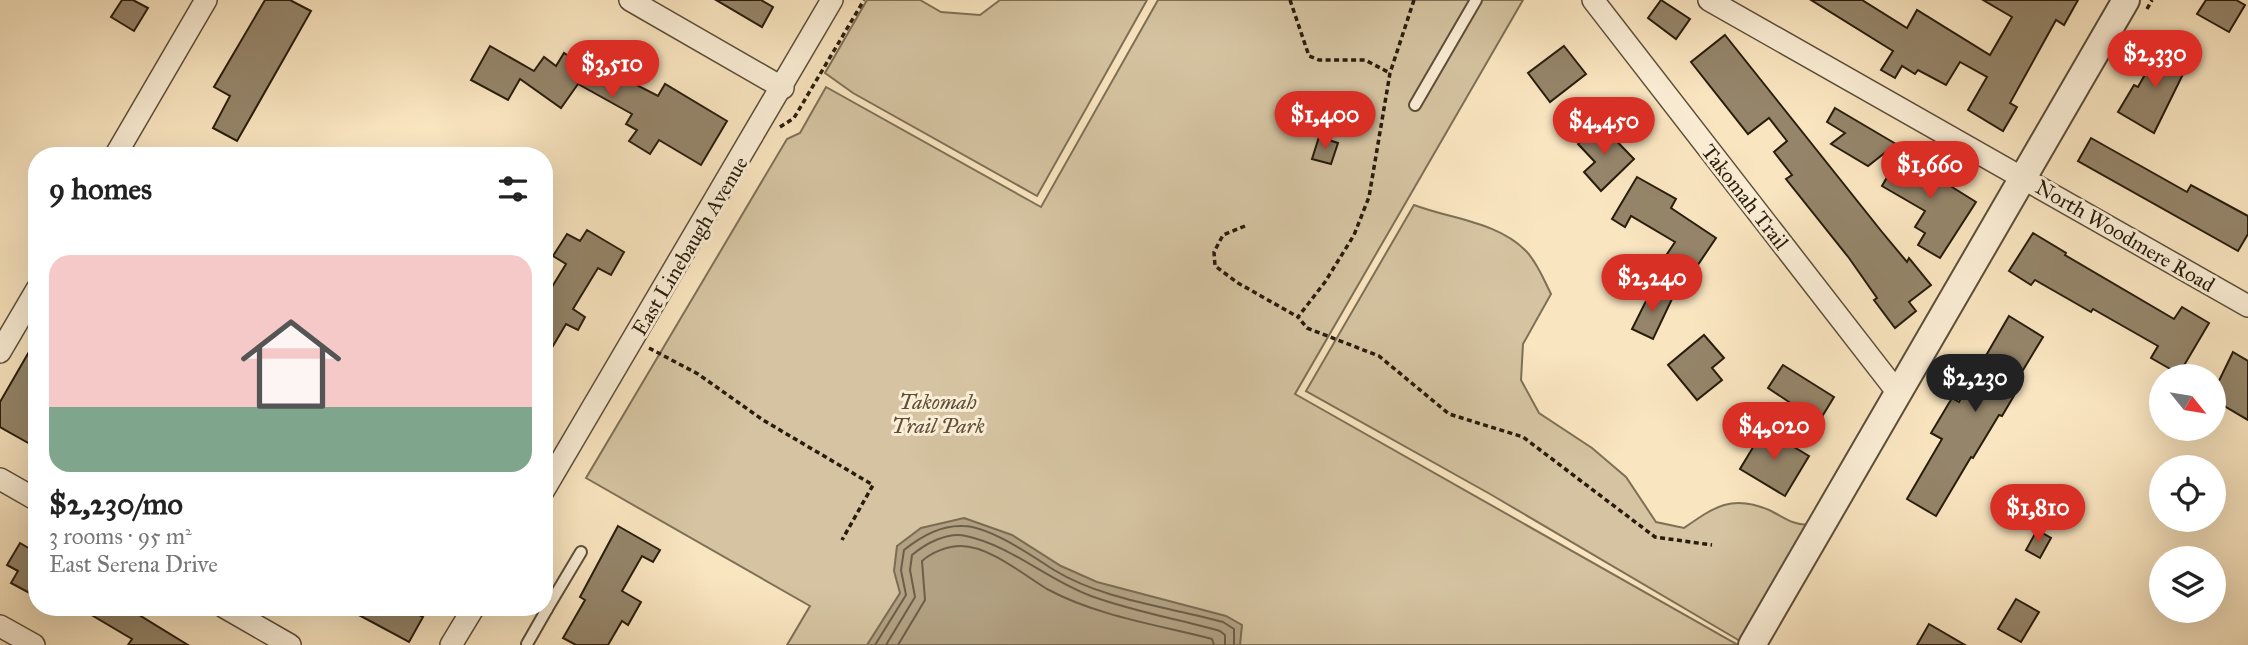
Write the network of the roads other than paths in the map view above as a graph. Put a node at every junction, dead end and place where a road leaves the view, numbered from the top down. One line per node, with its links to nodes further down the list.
1 (206, 0): 10 (street)
2 (630, 0): 8 (street)
3 (832, 0): 8 (street, East Linebaugh Avenue)
4 (1476, 0): 9 (lane)
5 (1592, 0): 15 (street, Takomah Trail)
6 (1709, 0): 11 (street, North Woodmere Road)
7 (2126, 0): 11 (street)
8 (783, 88): 16 (street, East Linebaugh Avenue)
9 (1415, 105)
10 (120, 147)
11 (2023, 178): 13 (street, North Woodmere Road); 15 (street)
12 (28, 304): 14 (street)
13 (2248, 306)
14 (0, 352)
15 (1898, 393): 29 (street)
16 (553, 475)
17 (0, 479): 18 (street)
18 (28, 495)
19 (581, 552): 20 (lane)
20 (553, 597)
21 (240, 616): 27 (street)
22 (469, 616): 28 (street)
23 (542, 616): 25 (lane)
24 (0, 626): 26 (street)
25 (527, 644)
26 (34, 645)
27 (290, 645)
28 (451, 645)
29 (1752, 645)

